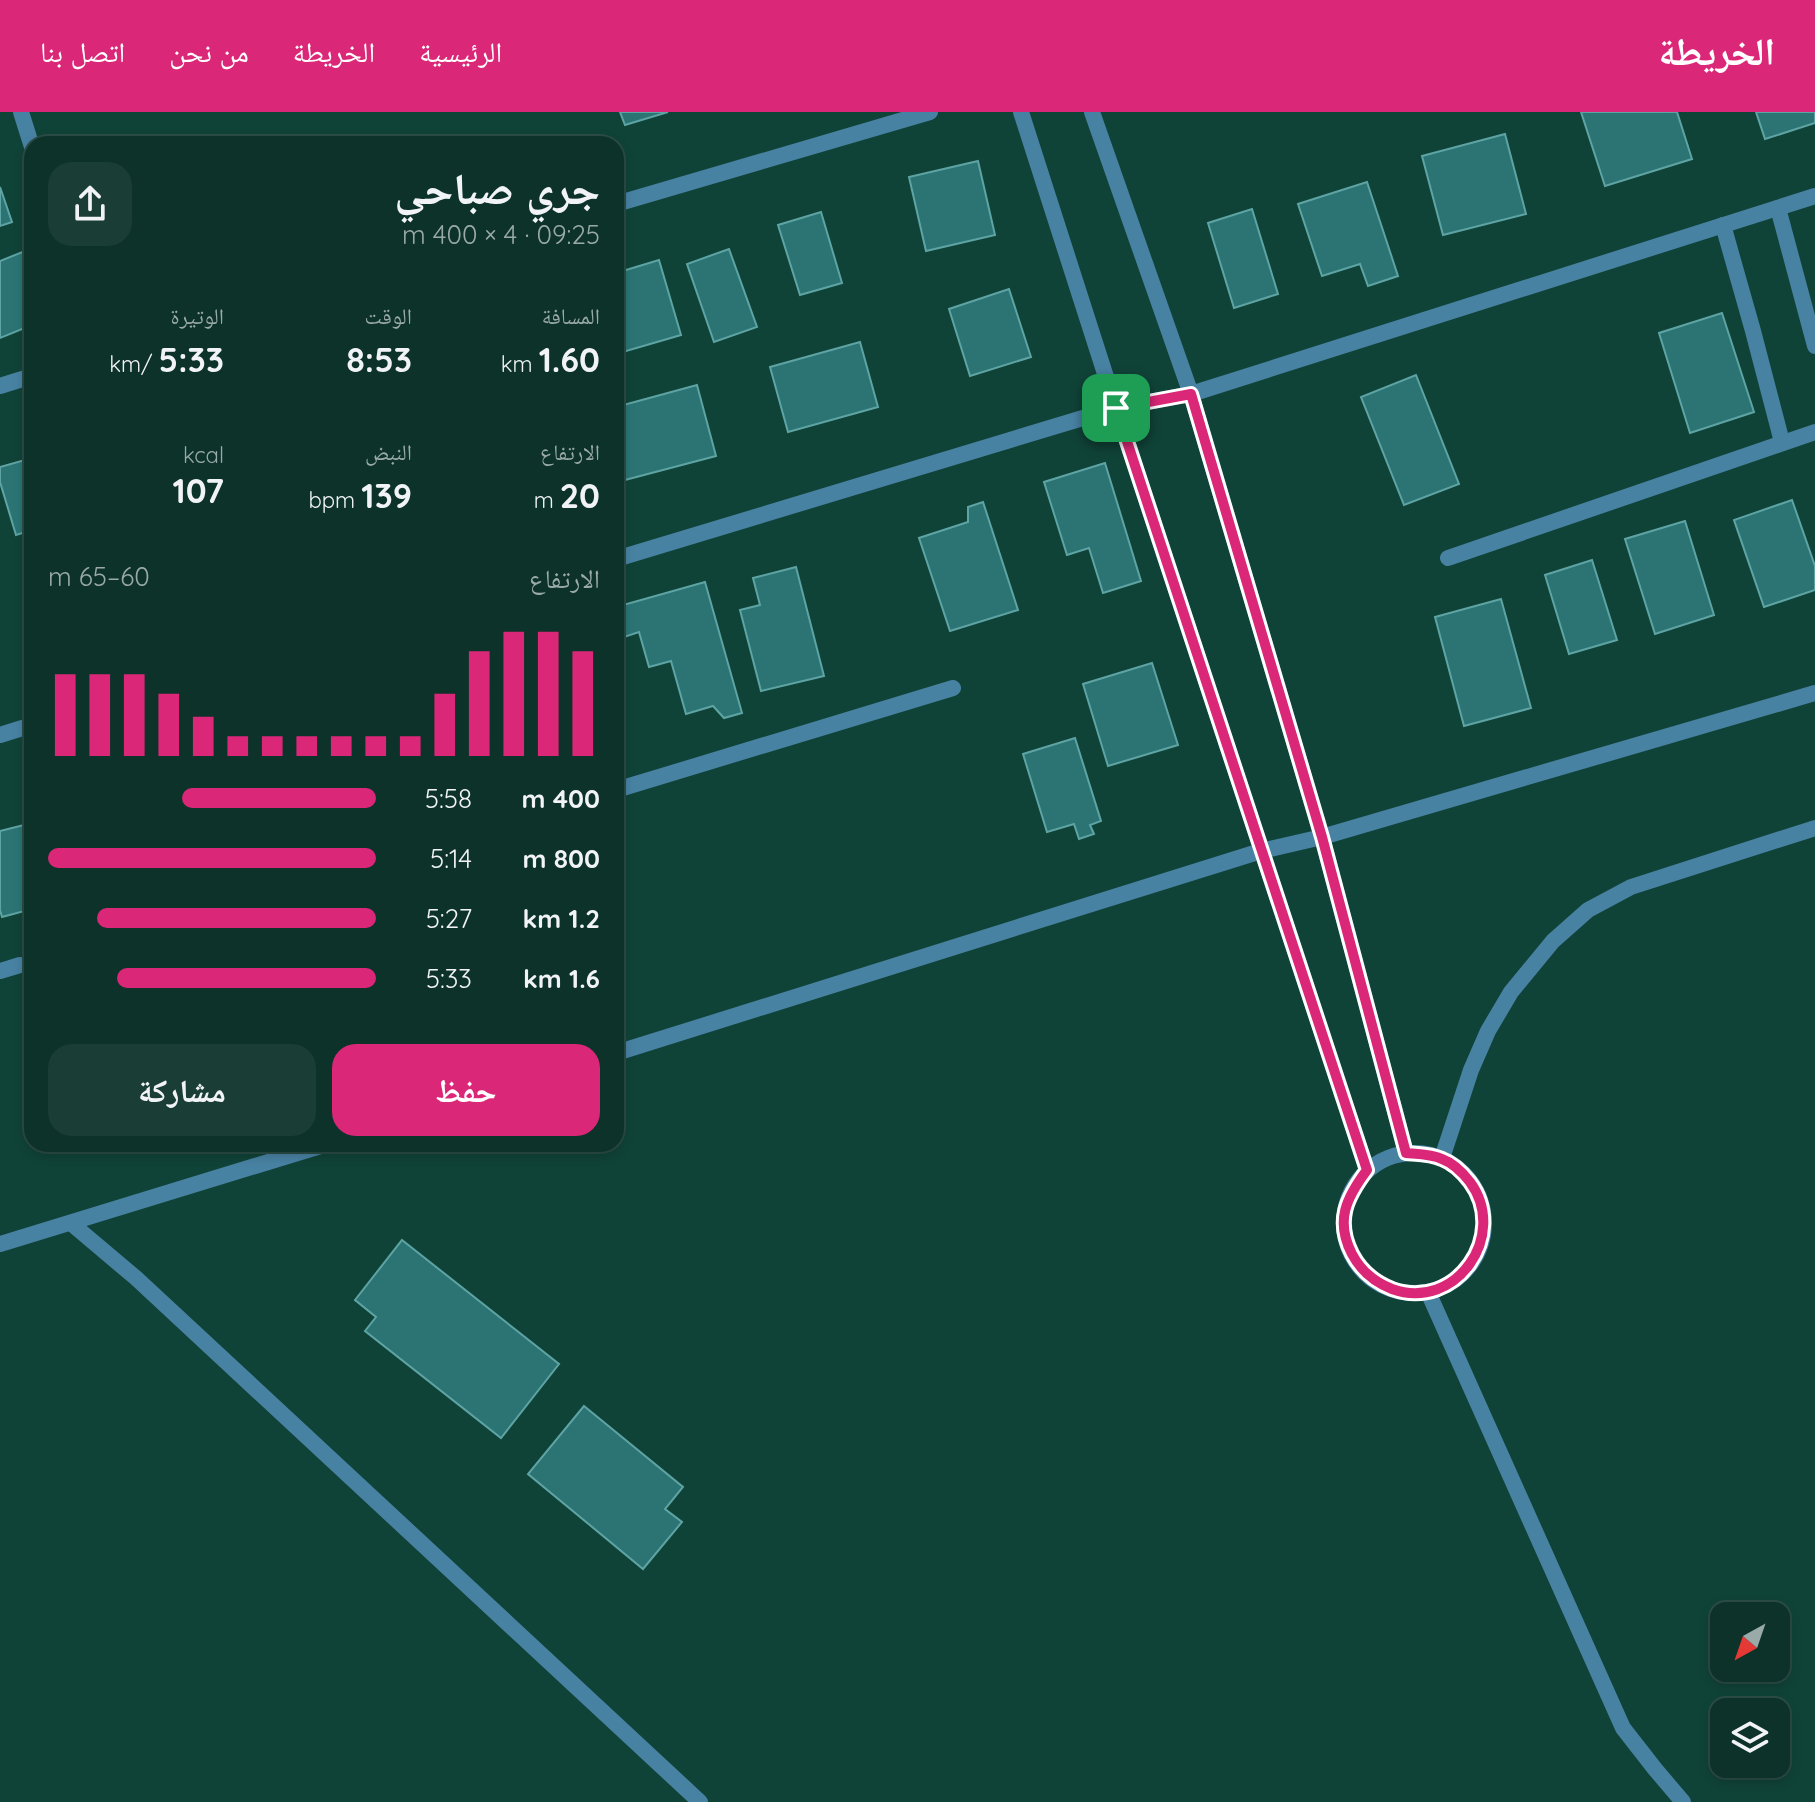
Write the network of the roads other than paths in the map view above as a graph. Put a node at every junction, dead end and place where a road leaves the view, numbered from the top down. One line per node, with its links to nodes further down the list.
1 (21, 112): 5 (street)
2 (930, 112): 7 (street)
3 (1021, 112): 14 (street)
4 (1092, 112): 13 (street)
5 (29, 136)
6 (1815, 196): 8 (street)
7 (624, 202)
8 (1778, 208): 9 (street); 10 (street)
9 (1723, 225): 13 (street); 16 (street)
10 (1815, 346)
11 (24, 378): 12 (street)
12 (0, 386)
13 (1191, 394): 14 (street); 25 (street)
14 (1116, 408): 17 (street); 26 (street)
15 (1815, 432): 16 (street)
16 (1782, 442): 18 (street)
17 (624, 557)
18 (1448, 558)
19 (953, 688): 23 (street)
20 (1815, 693): 25 (street)
21 (24, 728): 22 (street)
22 (0, 735)
23 (624, 784)
24 (1815, 828): 32 (street)
25 (1322, 837): 26 (street); 31 (street)
26 (1261, 851): 29 (street); 33 (street)
27 (20, 965): 28 (street)
28 (0, 971)
29 (624, 1050)
30 (302, 1152): 34 (street)
31 (1406, 1153): 32 (street); 33 (street)
32 (1442, 1158): 36 (street)
33 (1367, 1170): 36 (street)
34 (72, 1224): 35 (street); 37 (street)
35 (0, 1244)
36 (1428, 1292): 38 (street)
37 (700, 1802)
38 (1683, 1802)

